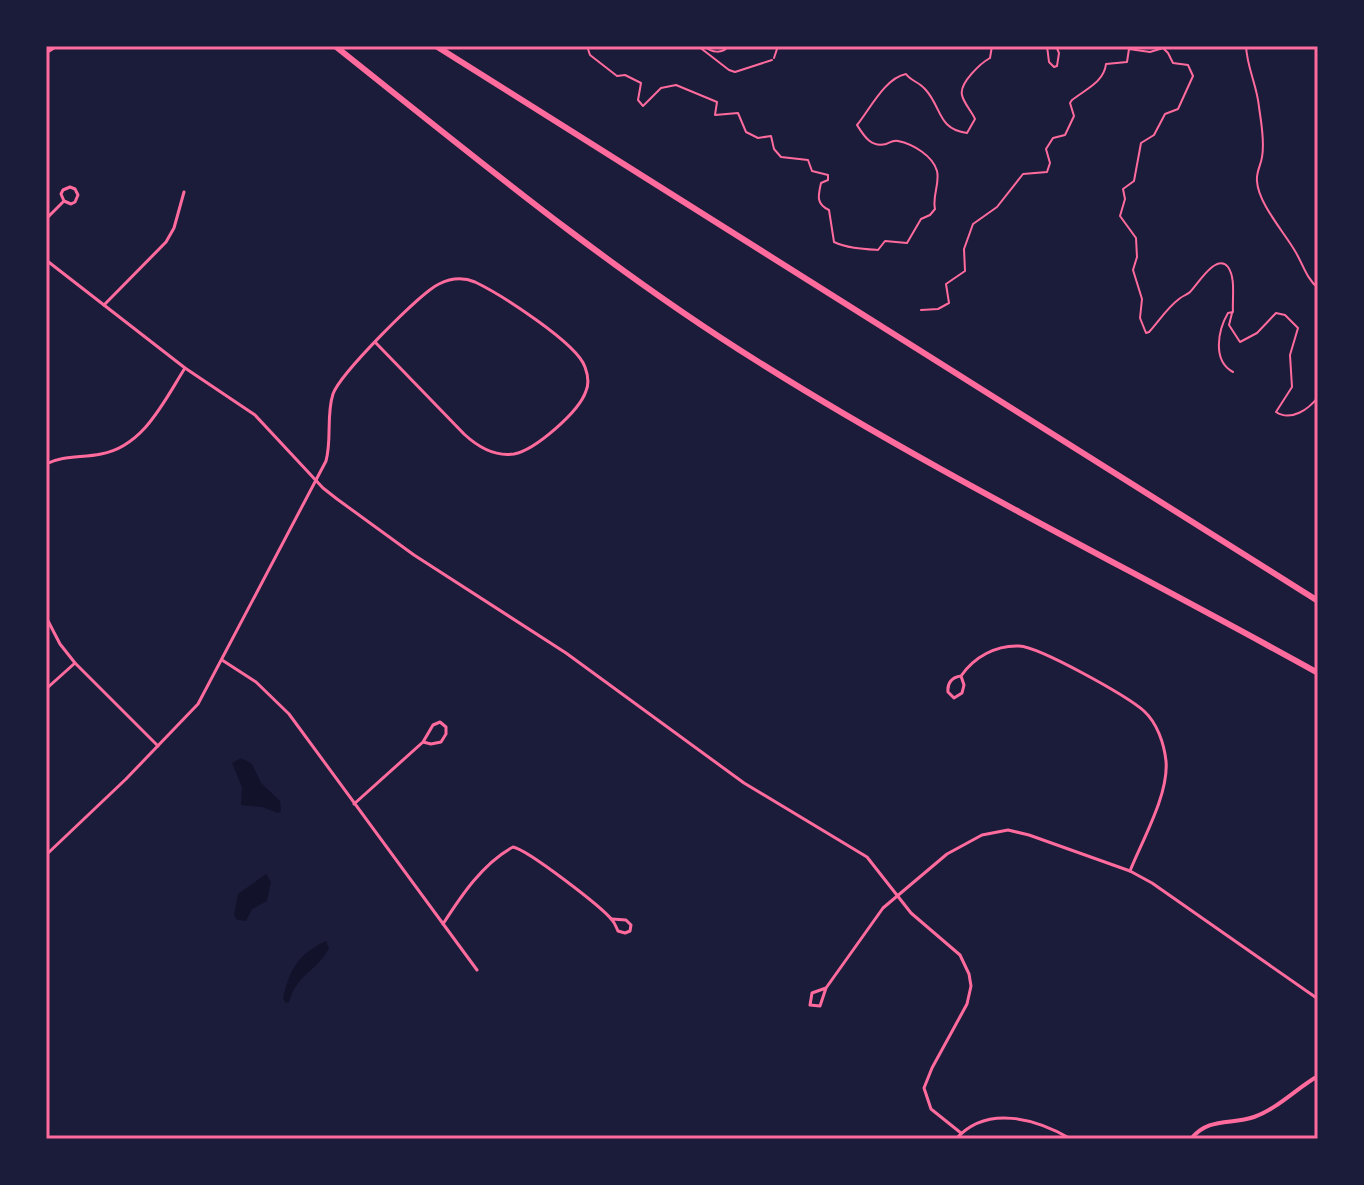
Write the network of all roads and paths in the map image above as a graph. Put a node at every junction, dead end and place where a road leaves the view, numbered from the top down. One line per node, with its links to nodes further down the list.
1 (57, 46): 13 (street)
2 (335, 46): 32 (highway)
3 (436, 46): 28 (highway)
4 (587, 46): 9 (path)
5 (698, 46): 8 (path)
6 (704, 46): 7 (path)
7 (729, 46)
8 (778, 46)
9 (992, 46)
10 (1047, 46): 11 (path)
11 (1056, 46)
12 (1246, 46): 18 (path)
13 (46, 53)
14 (184, 192): 19 (street)
15 (64, 201): 15 (street); 16 (street)
16 (46, 219)
17 (46, 260): 19 (street)
18 (1318, 288)
19 (104, 305): 23 (street)
20 (921, 310): 21 (path)
21 (1233, 312): 24 (path); 25 (path)
22 (375, 342): 22 (street); 27 (street)
23 (185, 368): 26 (street); 27 (street)
24 (1233, 372)
25 (1318, 397)
26 (46, 464)
27 (315, 480): 30 (street); 40 (street)
28 (1318, 601)
29 (46, 617): 31 (street)
30 (222, 660): 36 (street); 37 (street)
31 (75, 663): 34 (street); 36 (street)
32 (1318, 673)
33 (961, 676): 33 (street); 39 (street)
34 (46, 689)
35 (423, 742): 35 (street); 37 (street)
36 (158, 746): 38 (street)
37 (354, 804): 42 (street)
38 (46, 855)
39 (1130, 871): 40 (street); 45 (street)
40 (898, 894): 44 (street); 47 (street)
41 (612, 919): 41 (street); 42 (street)
42 (443, 924): 43 (street)
43 (477, 970)
44 (826, 988): 44 (street)
45 (1318, 999)
46 (1318, 1076): 50 (street)
47 (961, 1133): 48 (street); 49 (street)
48 (956, 1139)
49 (1071, 1139)
50 (1191, 1139)

